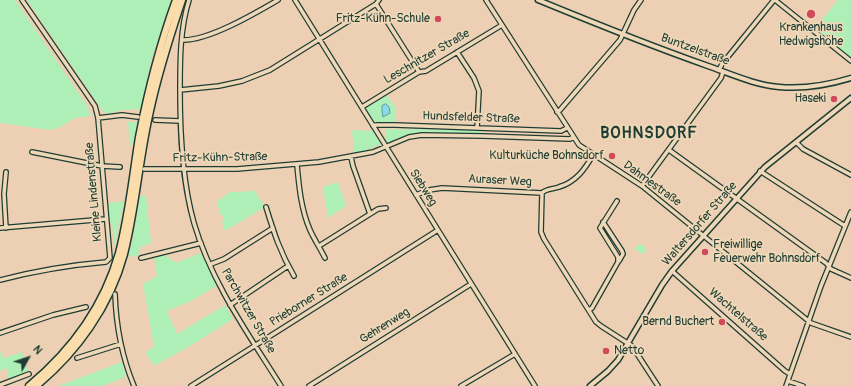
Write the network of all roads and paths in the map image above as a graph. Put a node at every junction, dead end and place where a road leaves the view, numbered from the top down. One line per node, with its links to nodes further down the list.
1 (22, 0): 27 (street, Kleine Lindenstraße)
2 (176, 0): 95 (highway)
3 (182, 0): 96 (highway)
4 (189, 0): 16 (street, Parchwitzer Straße)
5 (278, 0): 16 (street)
6 (295, 0): 15 (street, Siebweg)
7 (379, 0): 12 (street)
8 (486, 0): 13 (street, Dahmestraße)
9 (538, 0): 14 (street, Buntzelstraße)
10 (641, 0): 14 (street)
11 (774, 0): 18 (street); 19 (street)
12 (376, 4): 15 (street); 20 (street)
13 (502, 25): 17 (street, Leschnitzer Straße); 25 (street, Dahmestraße)
14 (623, 34): 19 (street, Buntzelstraße); 25 (street)
15 (320, 39): 22 (street); 24 (street, Siebweg)
16 (182, 40): 22 (street, Parchwitzer Straße)
17 (457, 52): 20 (street, Leschnitzer Straße); 31 (street)
18 (851, 61)
19 (721, 71): 21 (street, Buntzelstraße); 36 (street)
20 (419, 72): 24 (street, Leschnitzer Straße)
21 (851, 78)
22 (180, 90): 29 (street, Parchwitzer Straße)
23 (851, 98): 34 (street, Waltersdorfer Straße)
24 (362, 107): 30 (street, Siebweg)
25 (557, 112): 32 (street, Dahmestraße)
26 (138, 116): 27 (street)
27 (98, 118): 41 (street, Kleine Lindenstraße)
28 (156, 120): 29 (street)
29 (180, 121): 44 (street, Parchwitzer Straße)
30 (374, 126): 31 (street, Hundsfelder Straße); 35 (street, Siebweg)
31 (477, 128): 32 (street, Hundsfelder Straße)
32 (567, 128): 33 (street, Dahmestraße)
33 (573, 137): 35 (street, Hundsfelder Straße); 38 (street, Dahmestraße)
34 (796, 142): 45 (street, Waltersdorfer Straße); 47 (street)
35 (386, 146): 39 (street, Fritz-Kühn-Straße); 50 (street, Siebweg)
36 (669, 150): 48 (street); 51 (street)
37 (32, 152): 41 (street)
38 (593, 155): 48 (street, Dahmestraße); 49 (street, Auraser Weg)
39 (351, 157): 40 (street, Fritz-Kühn-Straße); 56 (street)
40 (297, 165): 44 (street, Fritz-Kühn-Straße); 66 (street)
41 (102, 166): 42 (street); 57 (street, Kleine Lindenstraße)
42 (120, 167)
43 (144, 169): 44 (street, Fritz-Kühn-Straße)
44 (184, 170): 65 (street, Parchwitzer Straße)
45 (760, 171): 51 (street, Waltersdorfer Straße); 59 (street)
46 (6, 172): 61 (street)
47 (851, 175)
48 (642, 186): 64 (street, Dahmestraße)
49 (542, 193): 50 (street, Auraser Weg); 81 (street)
50 (416, 195): 63 (street, Siebweg)
51 (736, 199): 64 (street, Waltersdorfer Straße); 72 (street)
52 (617, 201): 58 (street)
53 (266, 207): 62 (street)
54 (386, 208): 56 (street)
55 (851, 212): 59 (street)
56 (370, 214): 66 (street)
57 (106, 219): 61 (street); 76 (street, Kleine Lindenstraße)
58 (603, 222): 69 (street); 69 (street)
59 (845, 226): 72 (street)
60 (0, 228): 61 (street)
61 (6, 228)
62 (273, 228): 70 (street); 71 (street)
63 (438, 230): 77 (street, Siebweg); 87 (street, Prieborner Straße)
64 (703, 236): 73 (street, Waltersdorfer Straße); 82 (street, Dahmestraße)
65 (201, 243): 67 (street); 70 (street, Parchwitzer Straße)
66 (319, 246): 68 (street)
67 (140, 258)
68 (325, 258)
69 (618, 262): 81 (street)
70 (211, 264): 79 (street, Parchwitzer Straße)
71 (288, 266): 74 (street); 79 (street)
72 (829, 266): 75 (street); 82 (street)
73 (672, 271): 85 (street, Waltersdorfer Straße); 91 (street, Wachtelstraße)
74 (294, 276)
75 (851, 278)
76 (0, 280)
77 (471, 284): 88 (street, Siebweg); 100 (street, Gehrenweg)
78 (115, 294): 86 (street)
79 (230, 305): 87 (street, Parchwitzer Straße)
80 (86, 307): 83 (street)
81 (589, 310): 85 (street)
82 (808, 321): 84 (street, Dahmestraße); 91 (street)
83 (0, 333)
84 (851, 337)
85 (628, 343): 94 (street, Waltersdorfer Straße); 103 (street)
86 (121, 344): 89 (street); 97 (street)
87 (256, 346): 98 (street, Prieborner Straße); 99 (street, Parchwitzer Straße)
88 (516, 354): 101 (street); 102 (street, Siebweg)
89 (77, 358)
90 (28, 374): 93 (street)
91 (790, 374): 92 (street)
92 (788, 381): 104 (street); 105 (street)
93 (0, 385)
94 (592, 385)
95 (29, 386)
96 (36, 386)
97 (134, 386)
98 (191, 386)
99 (281, 386)
100 (309, 386)
101 (461, 386)
102 (535, 386)
103 (658, 386)
104 (786, 386)
105 (803, 386)

